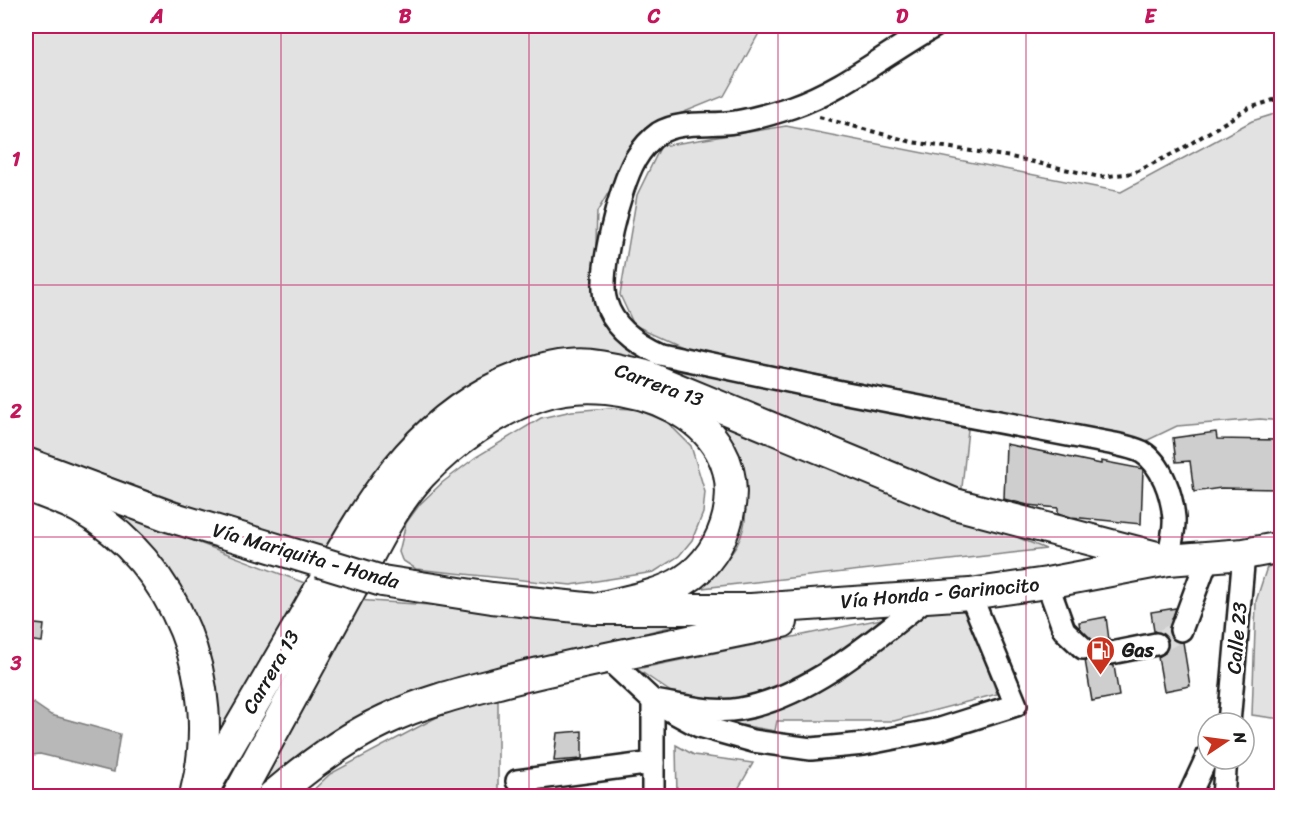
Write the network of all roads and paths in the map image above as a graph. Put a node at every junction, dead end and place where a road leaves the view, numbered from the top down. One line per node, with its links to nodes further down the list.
1 (935, 26): 9 (street)
2 (1281, 97): 3 (path)
3 (815, 117)
4 (26, 463): 14 (highway, Vía Mariquita - Honda, bridge)
5 (26, 485): 28 (highway)
6 (1281, 547): 7 (highway, Vía Honda - Garinocito)
7 (1244, 554): 8 (highway, Vía Honda - Garinocito); 20 (street, Calle 23)
8 (1208, 556): 9 (highway, Vía Honda - Garinocito); 15 (street)
9 (1168, 560): 10 (highway, Vía Honda - Garinocito); 29 (highway, Carrera 13)
10 (1047, 583): 11 (highway, Vía Honda - Garinocito); 17 (street)
11 (970, 594): 12 (highway, Vía Honda - Garinocito); 21 (street)
12 (928, 597): 13 (highway, Vía Honda - Garinocito); 21 (street)
13 (879, 602): 14 (highway, Vía Honda - Garinocito); 19 (highway)
14 (595, 609): 30 (highway, Carrera 13)
15 (1181, 630)
16 (1156, 644): 18 (street)
17 (1083, 648)
18 (1112, 653)
19 (606, 657): 21 (street); 31 (highway)
20 (1232, 687): 22 (street); 23 (street, Calle 23)
21 (653, 701): 24 (street)
22 (1224, 711)
23 (1230, 711)
24 (653, 763): 27 (street); 32 (street)
25 (1201, 771): 33 (street)
26 (1225, 771): 34 (street)
27 (517, 781)
28 (194, 796)
29 (200, 796)
30 (238, 796)
31 (273, 796)
32 (653, 796)
33 (1189, 796)
34 (1223, 796)

